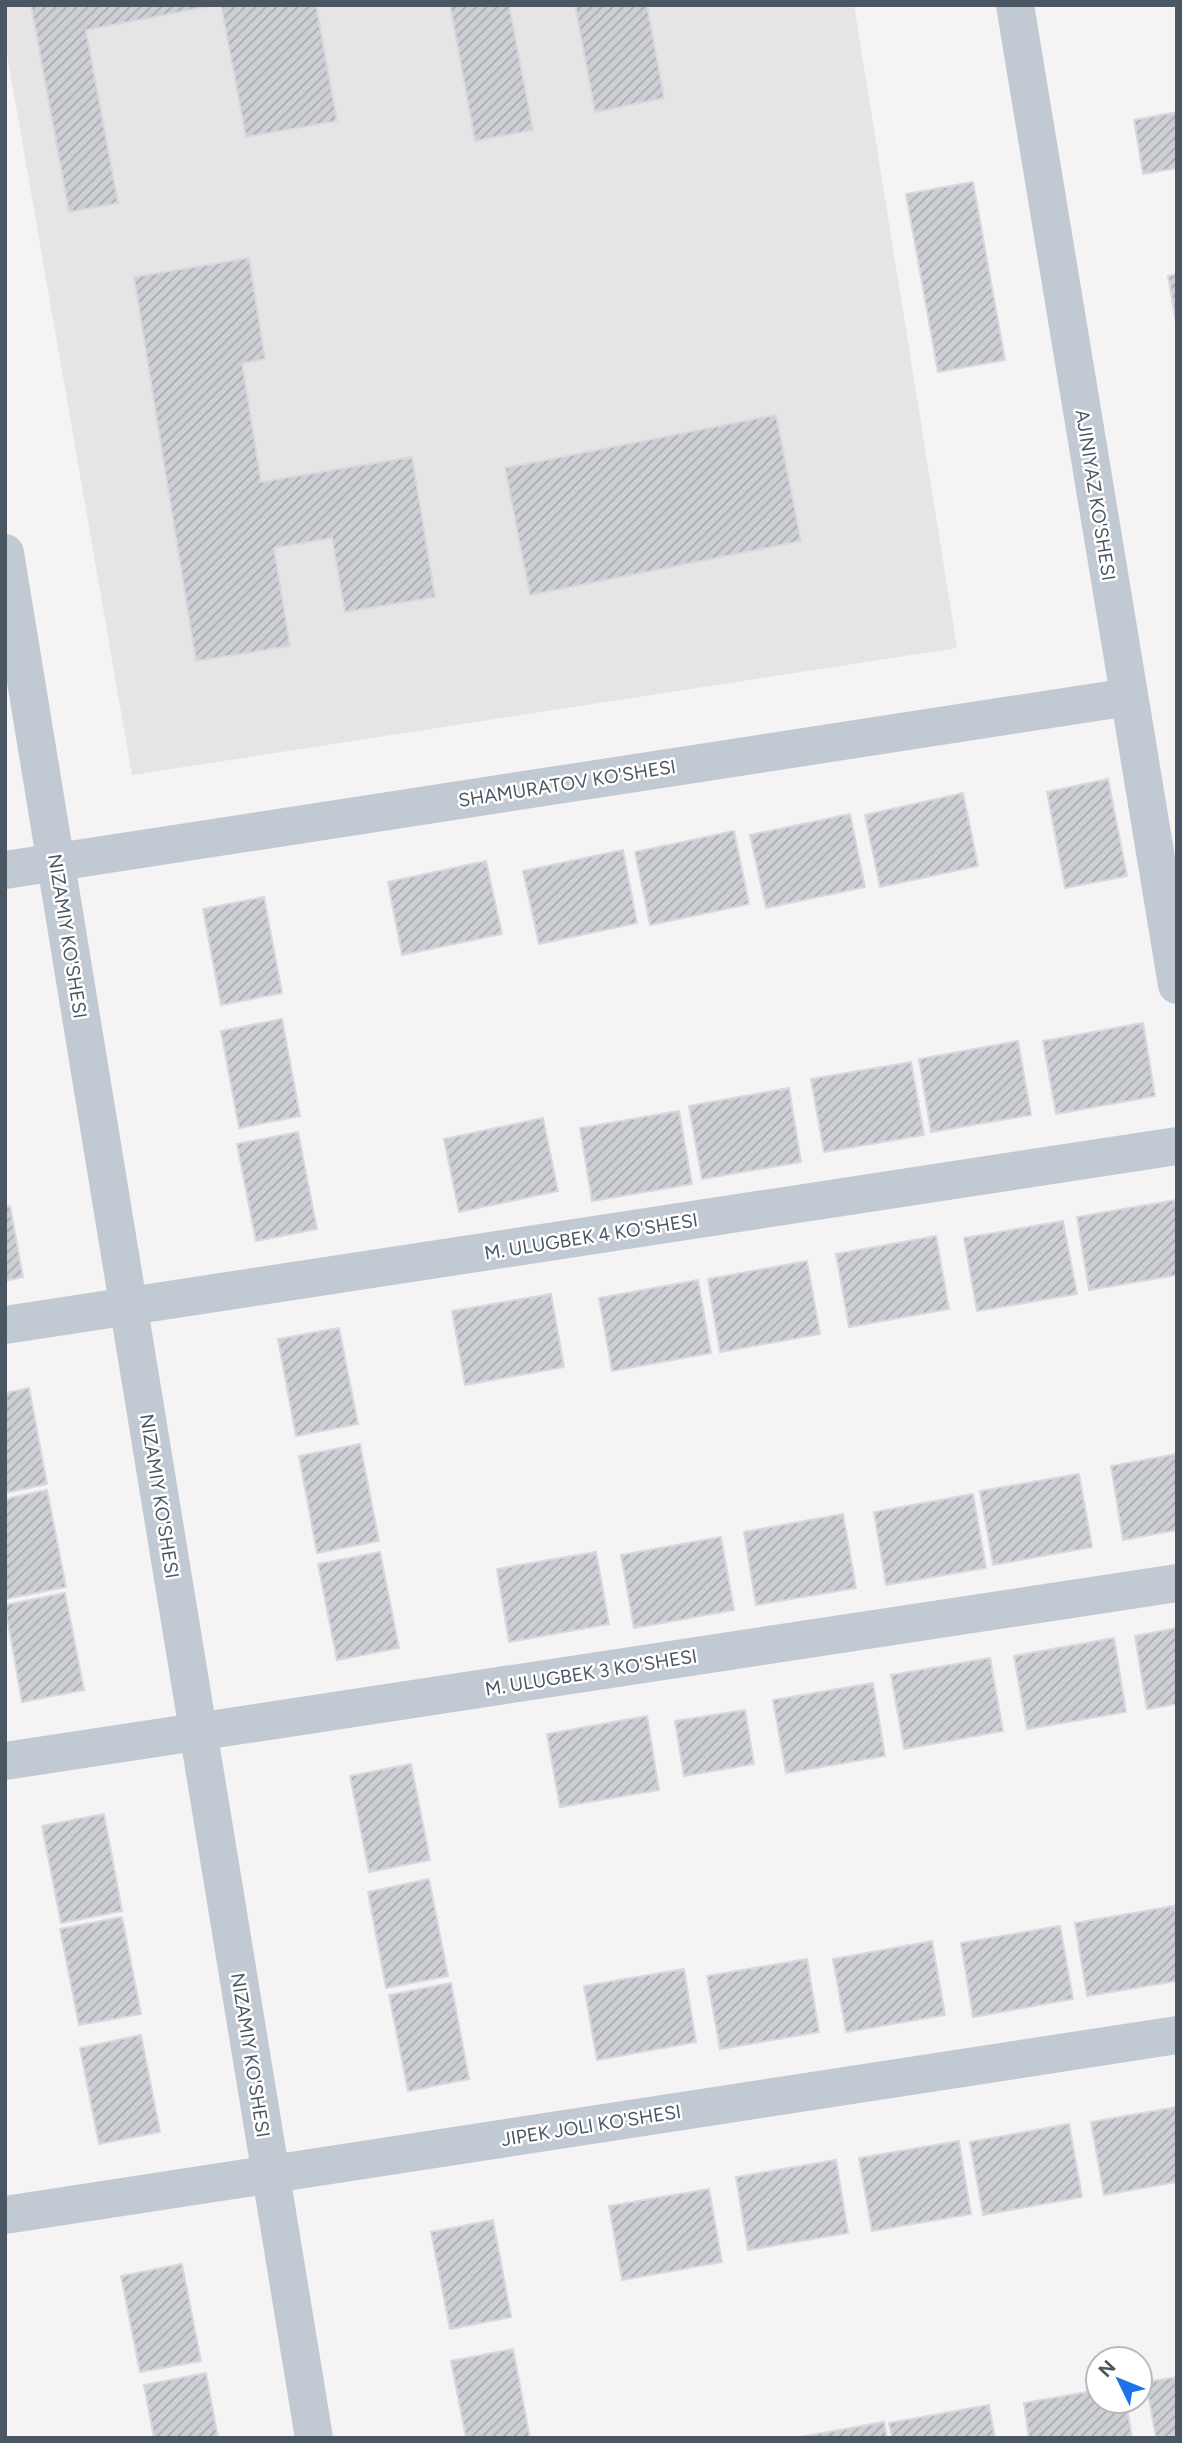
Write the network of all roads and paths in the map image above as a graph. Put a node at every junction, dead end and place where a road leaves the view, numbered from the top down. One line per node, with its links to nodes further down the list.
1 (1015, 5): 3 (street, AJINIYAZ KO'SHESI)
2 (5, 553): 4 (street, NIZAMIY KO'SHESI)
3 (1129, 697): 4 (street, SHAMURATOV KO'SHESI); 6 (street, AJINIYAZ KO'SHESI)
4 (56, 862): 5 (street, SHAMURATOV KO'SHESI); 8 (street, NIZAMIY KO'SHESI)
5 (5, 870)
6 (1177, 985)
7 (1177, 1146): 8 (street, M. ULUGBEK 4 KO'SHESI)
8 (129, 1307): 9 (street, M. ULUGBEK 4 KO'SHESI); 11 (street, NIZAMIY KO'SHESI)
9 (5, 1325)
10 (1177, 1583): 11 (street, M. ULUGBEK 3 KO'SHESI)
11 (198, 1732): 12 (street, M. ULUGBEK 3 KO'SHESI); 14 (street, NIZAMIY KO'SHESI)
12 (5, 1761)
13 (1177, 2035): 14 (street, JIPEK JOLI KO'SHESI)
14 (271, 2174): 15 (street, JIPEK JOLI KO'SHESI); 16 (street, NIZAMIY KO'SHESI)
15 (5, 2216)
16 (314, 2438)

